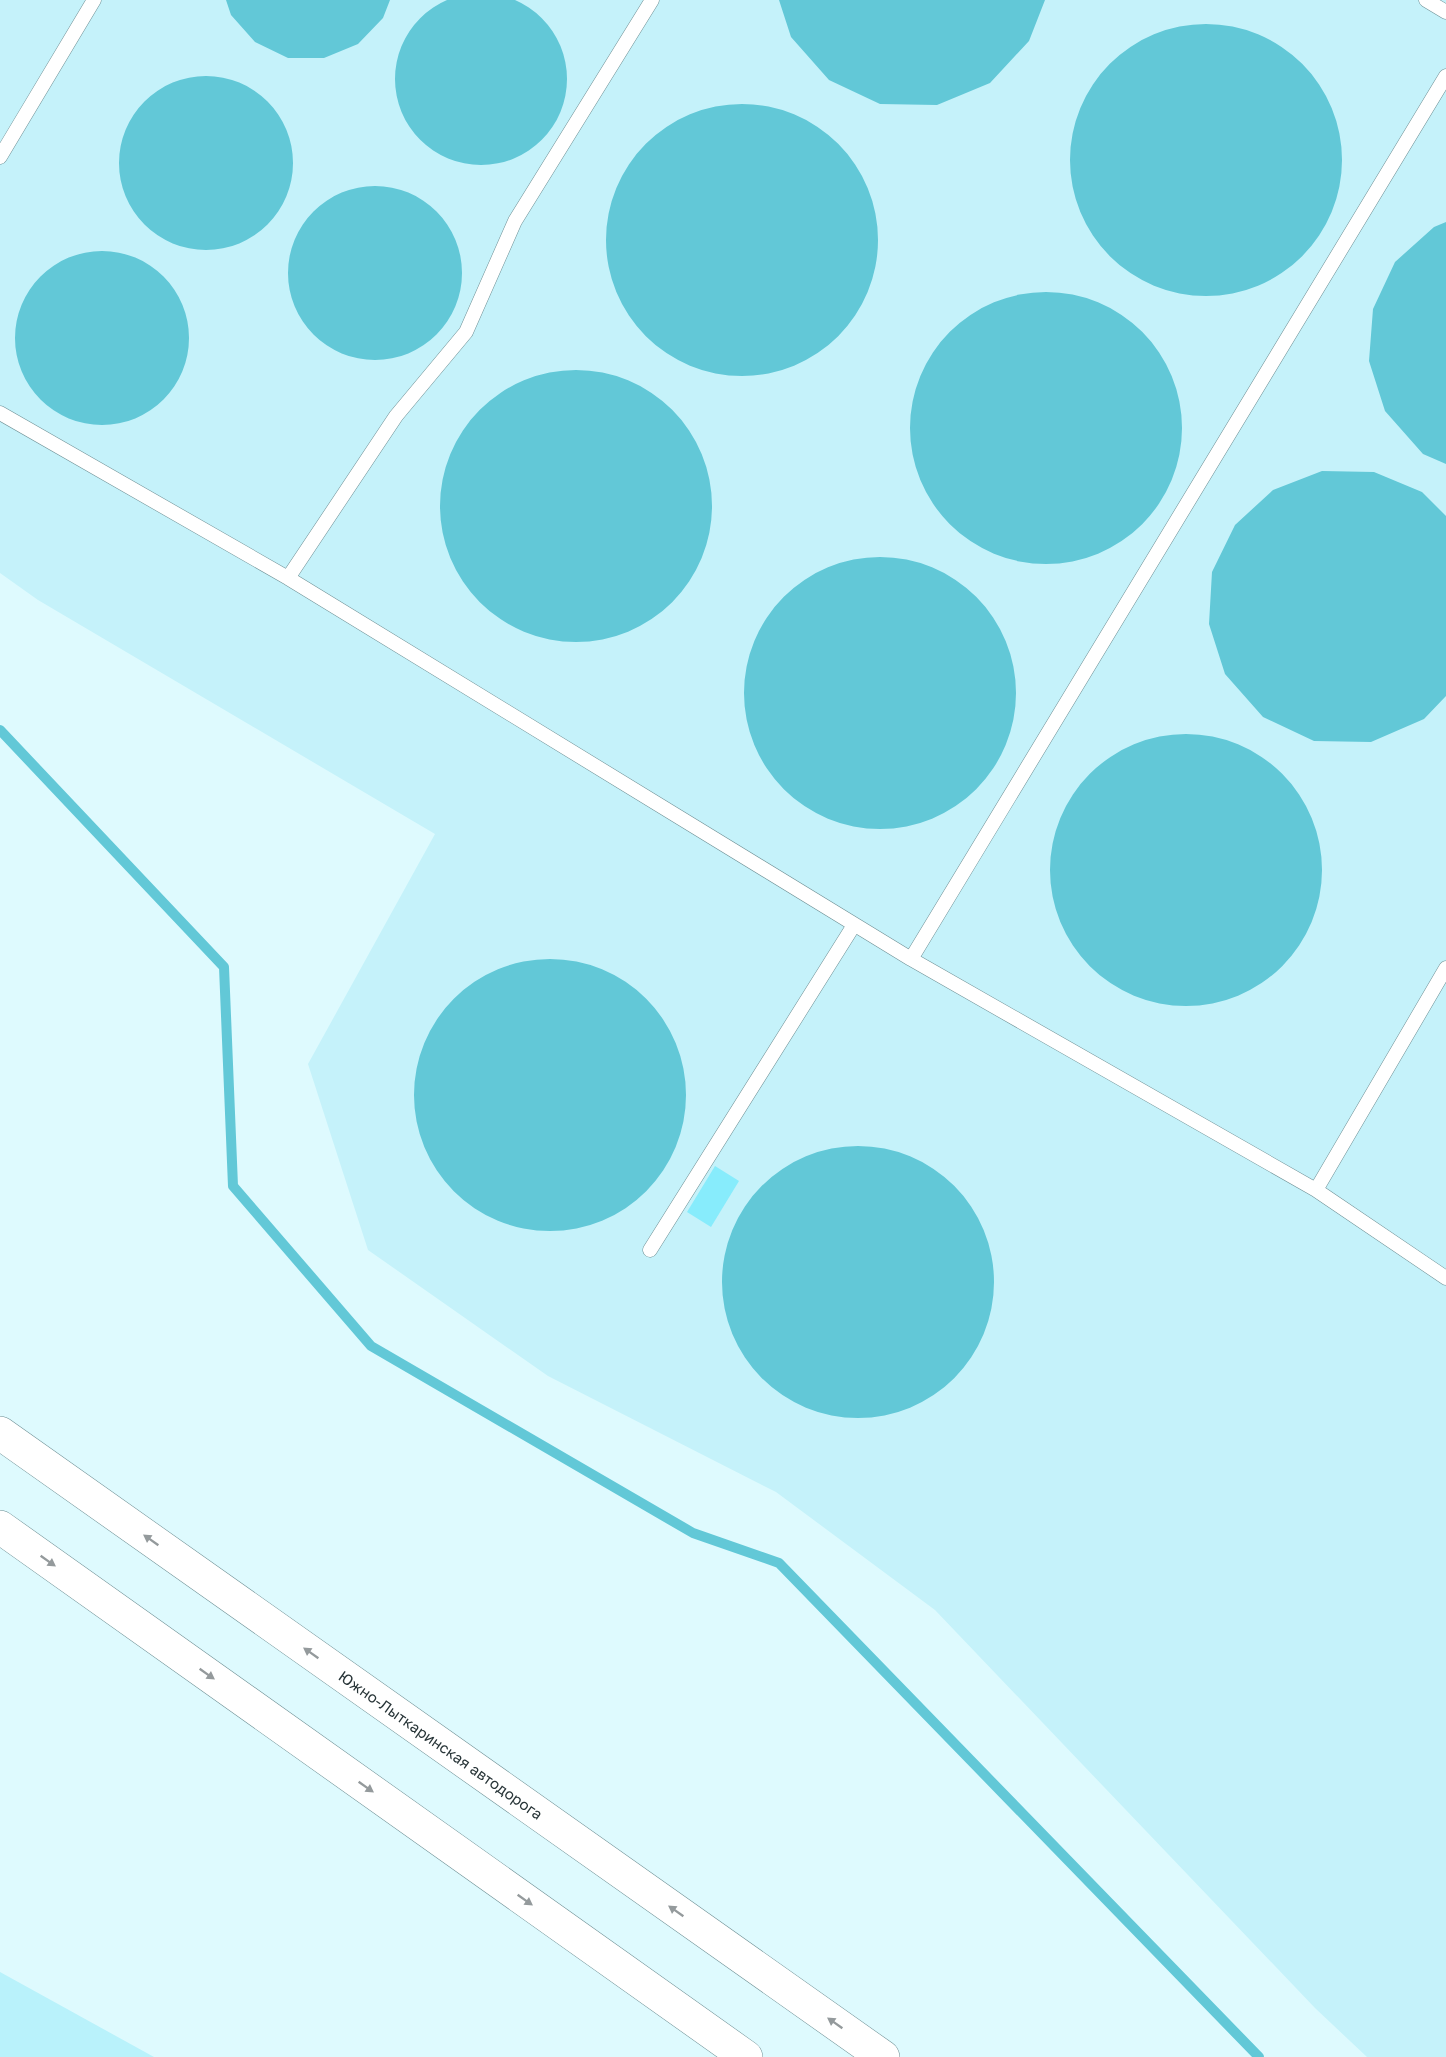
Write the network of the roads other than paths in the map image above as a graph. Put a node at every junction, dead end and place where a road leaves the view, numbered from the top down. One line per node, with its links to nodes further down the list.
1 (94, 0): 6 (lane)
2 (652, 0): 8 (lane)
3 (1426, 0): 4 (lane)
4 (1446, 12)
5 (1446, 76): 10 (lane)
6 (0, 157)
7 (0, 413): 8 (lane)
8 (288, 578): 9 (lane)
9 (854, 925): 10 (lane); 13 (lane)
10 (910, 959): 12 (lane)
11 (1446, 968): 12 (lane)
12 (1316, 1190): 14 (lane)
13 (650, 1250)
14 (1446, 1278)
15 (0, 1433): 18 (main road, Южно-Лыткаринская автодорога, one-way to 15)
16 (0, 1527): 17 (main road, one-way to 17)
17 (746, 2057)
18 (883, 2057)

